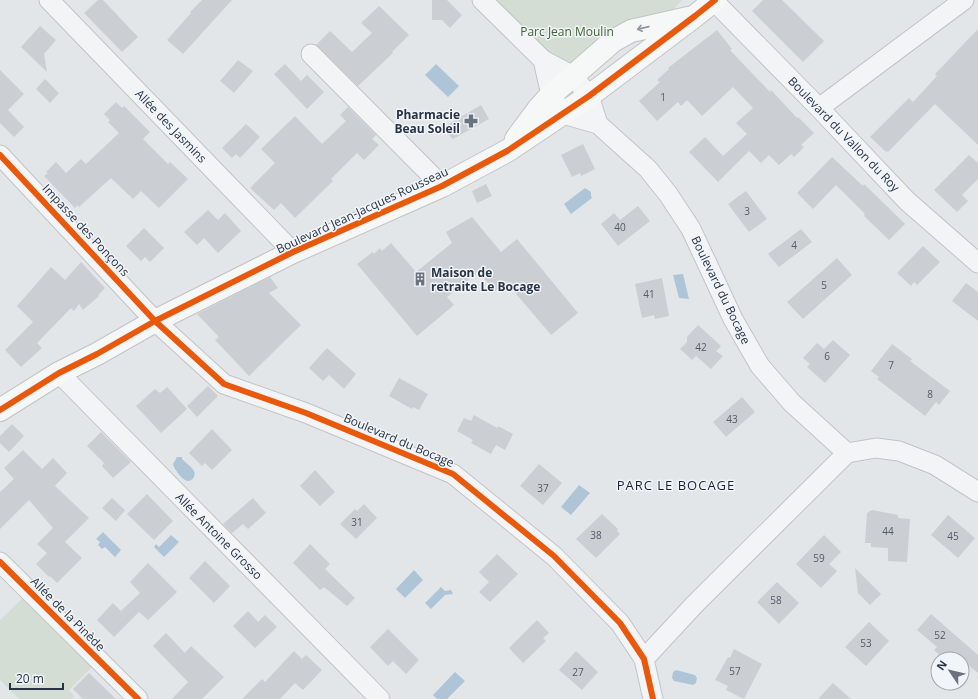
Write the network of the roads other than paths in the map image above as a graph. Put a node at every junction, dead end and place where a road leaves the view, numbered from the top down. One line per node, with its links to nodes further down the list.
1 (49, 0): 17 (street, Allée des Jasmins)
2 (482, 0): 7 (street)
3 (714, 0): 5 (street, Boulevard Jean-Jacques Rousseau); 11 (street, Boulevard du Vallon du Roy)
4 (964, 0): 11 (street)
5 (695, 16): 8 (street, Boulevard Jean-Jacques Rousseau, one-way to 8); 10 (street, Boulevard Jean-Jacques Rousseau)
6 (311, 54): 16 (street)
7 (543, 60): 8 (street); 9 (street)
8 (573, 76): 9 (street, Boulevard Jean-Jacques Rousseau); 10 (street)
9 (551, 95): 12 (street); 14 (street, Boulevard Jean-Jacques Rousseau)
10 (589, 96): 12 (street, Boulevard Jean-Jacques Rousseau); 13 (street, Boulevard du Bocage)
11 (819, 108): 18 (street, Boulevard du Vallon du Roy)
12 (563, 114): 13 (street, Boulevard du Bocage); 14 (street, Boulevard Jean-Jacques Rousseau)
13 (598, 124): 22 (street, Boulevard du Bocage)
14 (507, 151): 16 (street, Boulevard Jean-Jacques Rousseau)
15 (0, 155): 19 (street, Impasse des Ponçons)
16 (442, 186): 17 (street, Boulevard Jean-Jacques Rousseau)
17 (293, 252): 19 (street, Boulevard Jean-Jacques Rousseau)
18 (978, 263)
19 (155, 321): 20 (street, Boulevard Jean-Jacques Rousseau); 25 (street, Boulevard du Bocage)
20 (59, 373): 21 (street, Boulevard Jean-Jacques Rousseau); 27 (street, Allée Antoine Grosso)
21 (0, 410)
22 (847, 453): 23 (street); 25 (street)
23 (978, 492)
24 (0, 562): 26 (street, Allée de la Pinède)
25 (644, 659): 28 (street, Boulevard du Bocage)
26 (138, 699)
27 (380, 699)
28 (653, 699)

